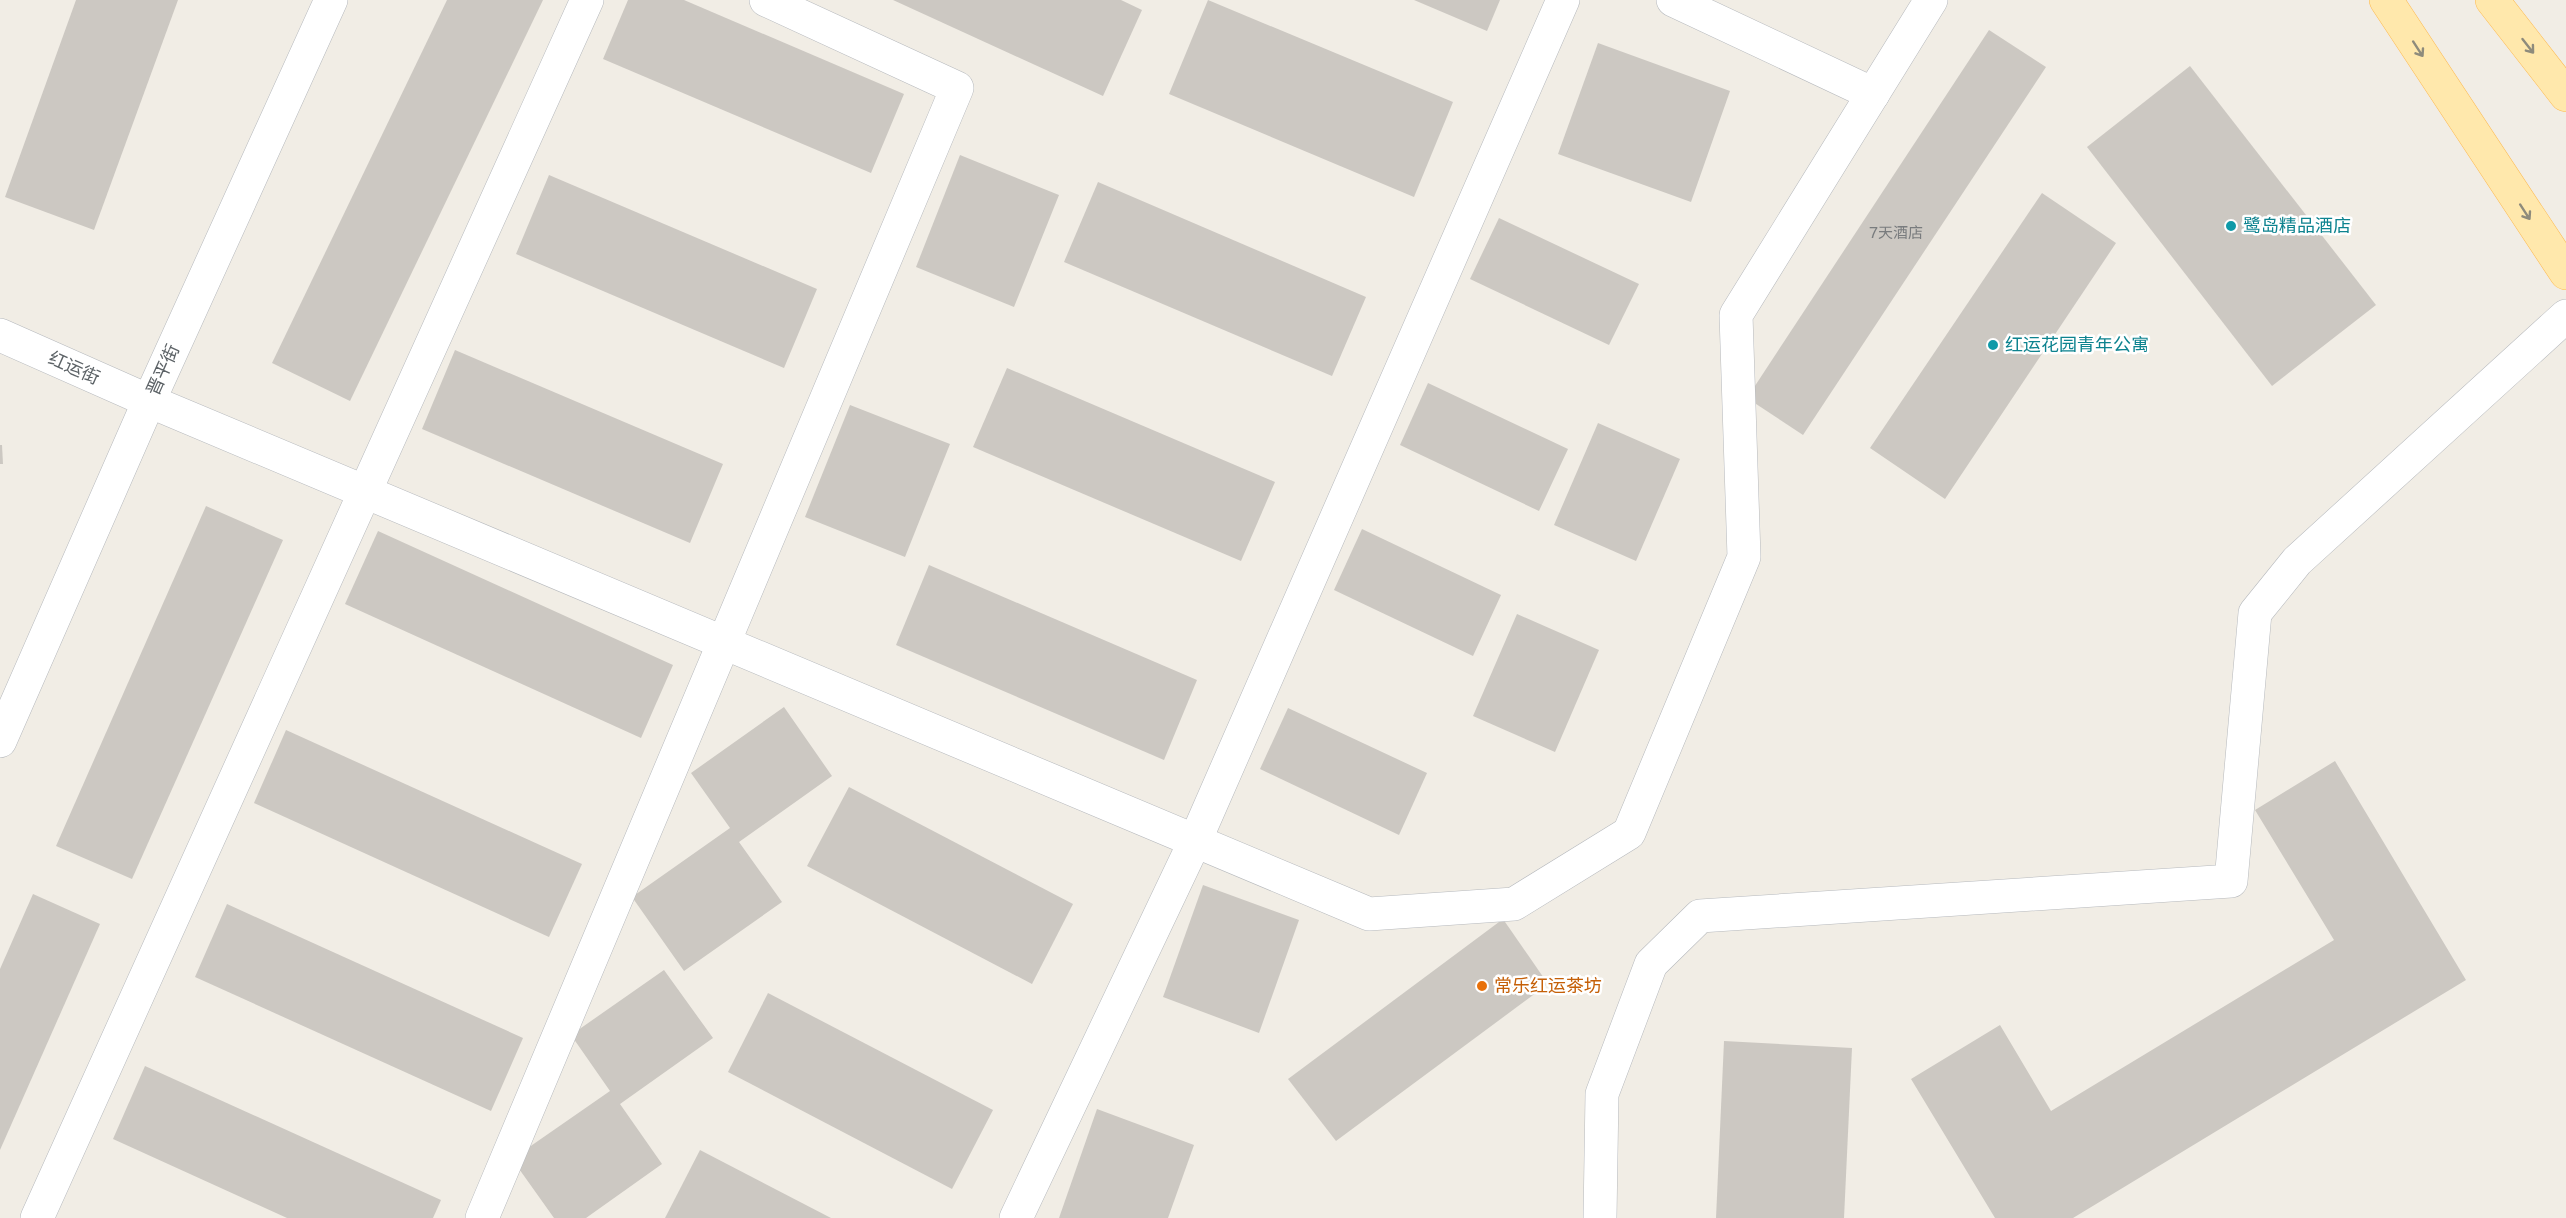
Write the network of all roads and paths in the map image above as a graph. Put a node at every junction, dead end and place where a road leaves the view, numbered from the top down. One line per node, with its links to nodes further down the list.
1 (331, 0): 14 (street, 晋平街)
2 (587, 0): 15 (street)
3 (766, 0): 16 (street)
4 (1563, 0): 18 (street)
5 (1673, 0): 9 (street)
6 (1931, 0): 9 (street, 红运街)
7 (2386, 0): 11 (main road, one-way to 11)
8 (2492, 0): 10 (main road, one-way to 10)
9 (1873, 94): 18 (street, 红运街)
10 (2566, 95)
11 (2566, 273)
12 (2566, 316): 22 (street)
13 (0, 335): 14 (street, 红运街)
14 (149, 401): 15 (street, 红运街); 17 (street, 晋平街)
15 (364, 491): 16 (street, 红运街); 19 (street)
16 (724, 643): 18 (street, 红运街); 20 (street)
17 (0, 741)
18 (1195, 841): 21 (street)
19 (37, 1218)
20 (482, 1218)
21 (1016, 1218)
22 (1600, 1218)

